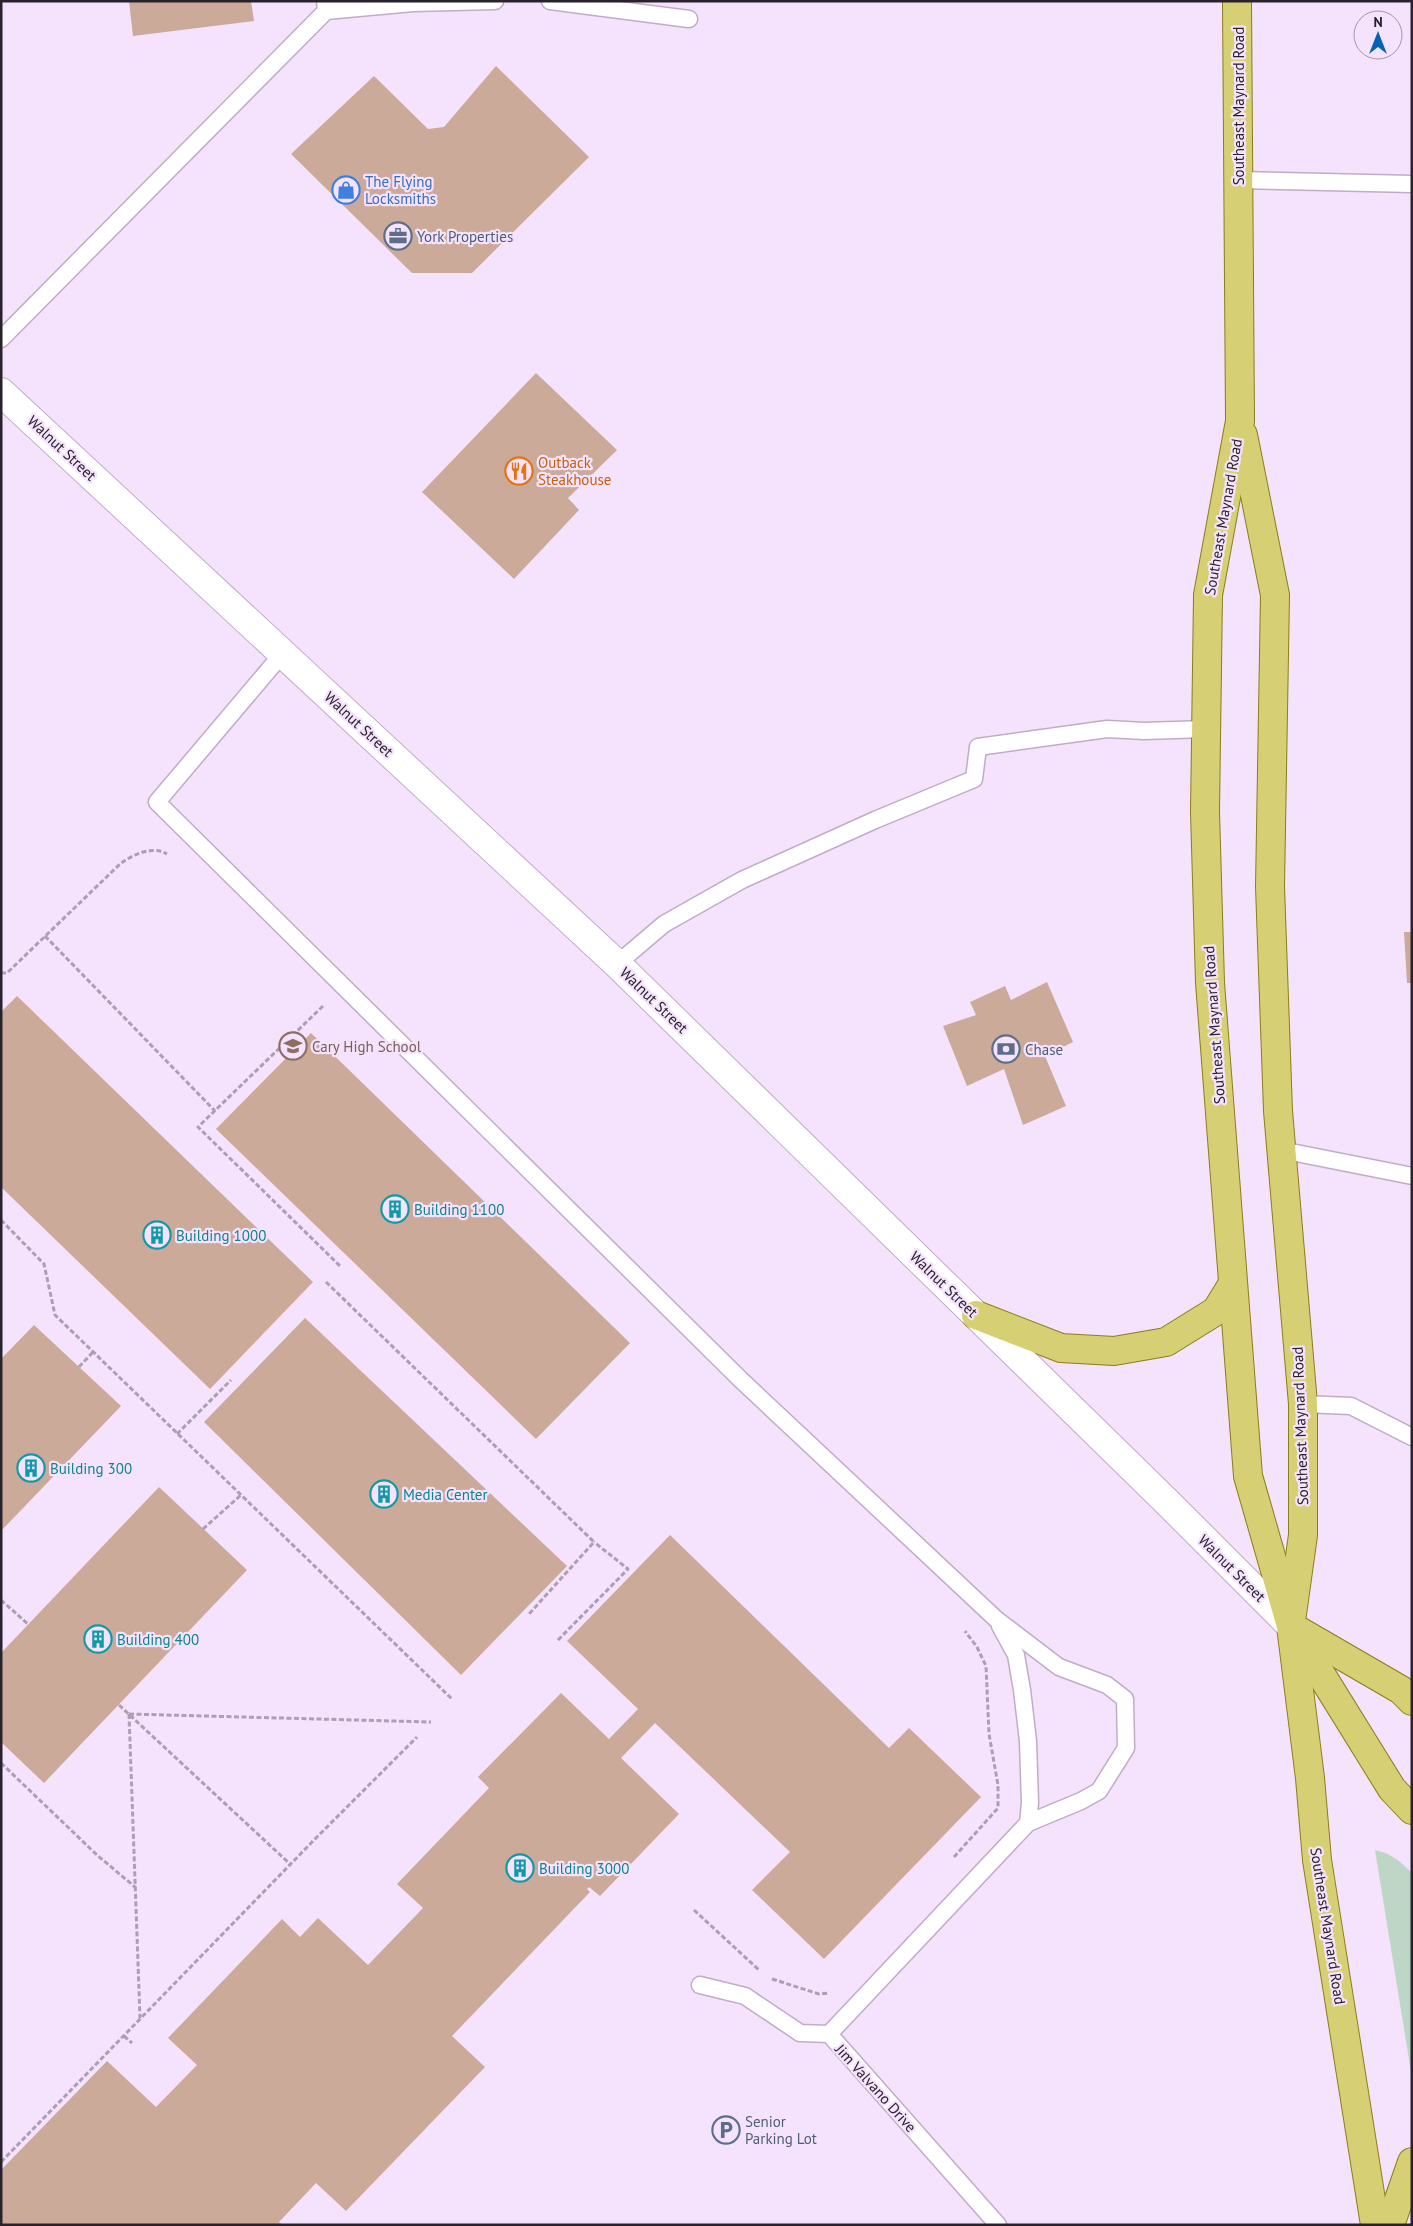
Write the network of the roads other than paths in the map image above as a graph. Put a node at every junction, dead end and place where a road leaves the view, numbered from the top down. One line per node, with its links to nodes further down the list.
1 (495, 1): 4 (lane)
2 (550, 1): 5 (lane)
3 (1237, 1): 6 (main road, Southeast Maynard Road)
4 (326, 6): 8 (lane)
5 (689, 20)
6 (1238, 180): 7 (lane); 10 (main road, Southeast Maynard Road)
7 (1412, 184)
8 (1, 339)
9 (1, 392): 11 (main road, Walnut Street)
10 (1240, 421): 12 (main road, Southeast Maynard Road); 14 (main road, Southeast Maynard Road)
11 (283, 653): 13 (main road, Walnut Street); 20 (lane)
12 (1206, 729): 13 (lane); 16 (main road, Southeast Maynard Road)
13 (617, 964): 17 (main road, Walnut Street)
14 (1281, 1150): 15 (lane); 18 (main road, Southeast Maynard Road)
15 (1412, 1176)
16 (1232, 1285): 17 (main road); 21 (main road, Southeast Maynard Road)
17 (976, 1315): 21 (main road, Walnut Street)
18 (1303, 1404): 19 (lane); 21 (main road, Southeast Maynard Road)
19 (1412, 1437)
20 (996, 1619): 24 (lane); 24 (lane)
21 (1291, 1626): 22 (main road, Walnut Street); 23 (main road, Walnut Street); 29 (main road, Southeast Maynard Road)
22 (1412, 1701)
23 (1412, 1810)
24 (1028, 1823): 26 (lane)
25 (700, 1985): 26 (lane, Jim Valvano Drive)
26 (829, 2034): 28 (lane, Jim Valvano Drive)
27 (1412, 2162): 30 (main road)
28 (998, 2225)
29 (1375, 2225)
30 (1390, 2225)

